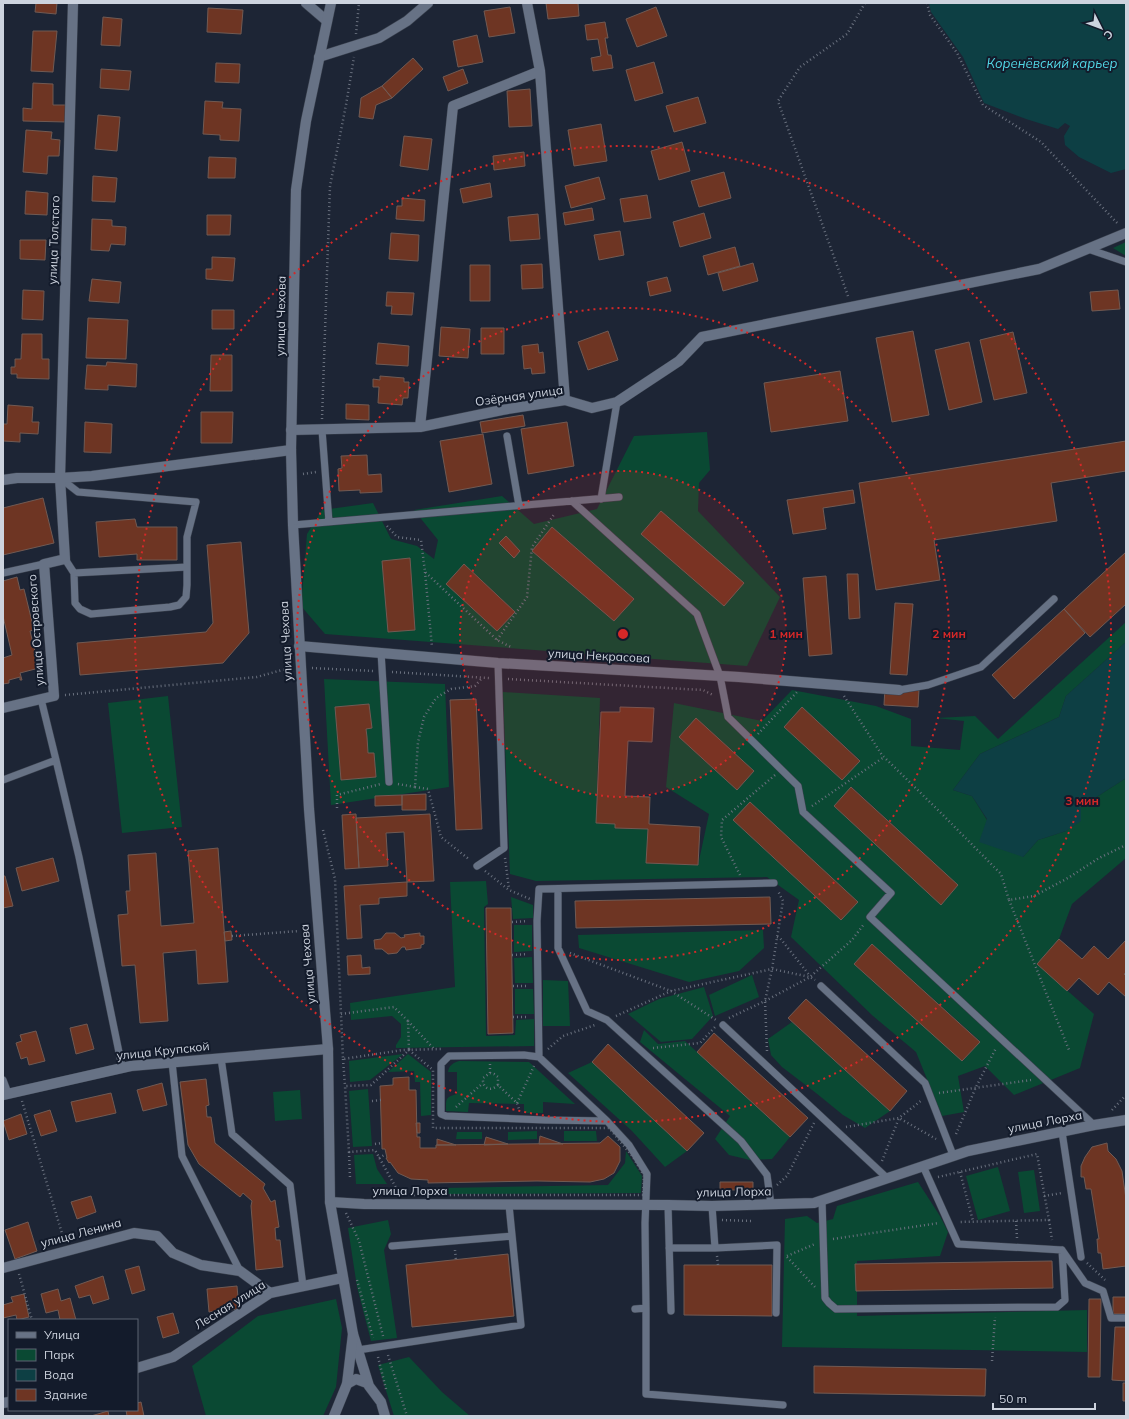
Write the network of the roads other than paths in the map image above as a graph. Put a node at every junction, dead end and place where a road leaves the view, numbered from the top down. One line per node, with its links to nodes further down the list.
1 (73, 3): 19 (street, улица Толстого)
2 (306, 3): 6 (street)
3 (331, 3): 6 (street, улица Чехова)
4 (428, 3): 7 (street)
5 (527, 3): 8 (street)
6 (327, 21): 7 (street, улица Чехова)
7 (319, 57): 15 (street, улица Чехова)
8 (540, 71): 12 (street); 14 (street)
9 (1123, 230): 10 (street, Озёрная улица)
10 (1088, 249): 11 (lane); 13 (street, Озёрная улица)
11 (1126, 262)
12 (565, 400): 13 (street, Озёрная улица); 14 (street, Озёрная улица)
13 (617, 402): 22 (lane)
14 (420, 427): 16 (street, Озёрная улица)
15 (291, 430): 16 (street, Озёрная улица); 18 (street, улица Чехова)
16 (322, 430): 25 (lane)
17 (508, 436): 24 (lane)
18 (291, 450): 19 (street); 26 (street, улица Чехова)
19 (60, 478): 20 (street); 27 (street); 29 (lane)
20 (3, 480)
21 (619, 497): 22 (lane)
22 (601, 499): 23 (lane)
23 (572, 501): 24 (lane); 36 (lane)
24 (519, 506): 25 (lane)
25 (329, 522): 26 (lane)
26 (293, 526): 33 (street, улица Чехова)
27 (65, 559): 28 (street, улица Островского); 31 (lane)
28 (44, 564): 30 (lane); 38 (street, улица Островского)
29 (188, 567): 31 (lane); 31 (lane)
30 (3, 573)
31 (74, 573)
32 (1054, 599): 37 (lane)
33 (299, 646): 34 (street, улица Некрасова); 48 (street, улица Чехова)
34 (381, 652): 35 (street, улица Некрасова); 42 (lane)
35 (498, 663): 36 (street, улица Некрасова); 43 (lane)
36 (720, 676): 37 (street, улица Некрасова); 57 (lane)
37 (899, 690)
38 (41, 699): 39 (street, улица Островского); 40 (lane)
39 (3, 708)
40 (56, 760): 41 (lane); 52 (lane)
41 (3, 780)
42 (388, 782)
43 (477, 866)
44 (774, 883): 45 (lane)
45 (558, 889): 49 (lane); 67 (lane)
46 (821, 986): 59 (lane)
47 (721, 1024): 61 (lane)
48 (328, 1049): 50 (street, улица Крупской); 63 (street, улица Чехова)
49 (539, 1057): 56 (lane); 56 (lane)
50 (221, 1058): 51 (street, улица Крупской); 78 (lane)
51 (172, 1062): 52 (street, улица Крупской); 76 (lane)
52 (122, 1067): 54 (street, улица Крупской)
53 (3, 1080): 54 (lane)
54 (5, 1094)
55 (1126, 1120): 57 (street, улица Лорха)
56 (607, 1121): 66 (lane)
57 (1094, 1126): 58 (street, улица Лорха)
58 (1062, 1132): 59 (street, улица Лорха); 74 (lane)
59 (953, 1155): 60 (street, улица Лорха)
60 (923, 1166): 61 (street, улица Лорха); 73 (lane)
61 (887, 1178): 62 (street, улица Лорха)
62 (822, 1200): 67 (street, улица Лорха); 73 (lane)
63 (330, 1202): 65 (street, улица Лорха); 77 (street, улица Чехова)
64 (668, 1204): 66 (street, улица Лорха); 68 (street, улица Лорха); 71 (lane)
65 (509, 1205): 66 (street, улица Лорха); 69 (lane)
66 (646, 1205): 80 (lane)
67 (771, 1205): 68 (street, улица Лорха)
68 (712, 1206): 72 (lane)
69 (512, 1236): 70 (lane); 86 (lane)
70 (392, 1246)
71 (669, 1248): 72 (lane); 82 (lane)
72 (715, 1248): 83 (lane)
73 (1062, 1250): 84 (lane)
74 (1081, 1257)
75 (3, 1268): 76 (street, улица Ленина)
76 (240, 1271): 79 (street, улица Ленина)
77 (342, 1278): 78 (street, Лесная улица); 85 (street, улица Чехова)
78 (303, 1286): 79 (street, Лесная улица)
79 (270, 1293): 87 (street, Лесная улица)
80 (646, 1308): 81 (lane); 90 (lane)
81 (635, 1309)
82 (671, 1311)
83 (776, 1313)
84 (1126, 1318)
85 (353, 1334): 86 (street); 88 (street)
86 (358, 1350): 89 (street)
87 (138, 1368)
88 (347, 1384): 89 (street); 91 (street)
89 (369, 1386): 92 (street)
90 (783, 1405)
91 (334, 1416)
92 (385, 1416)

